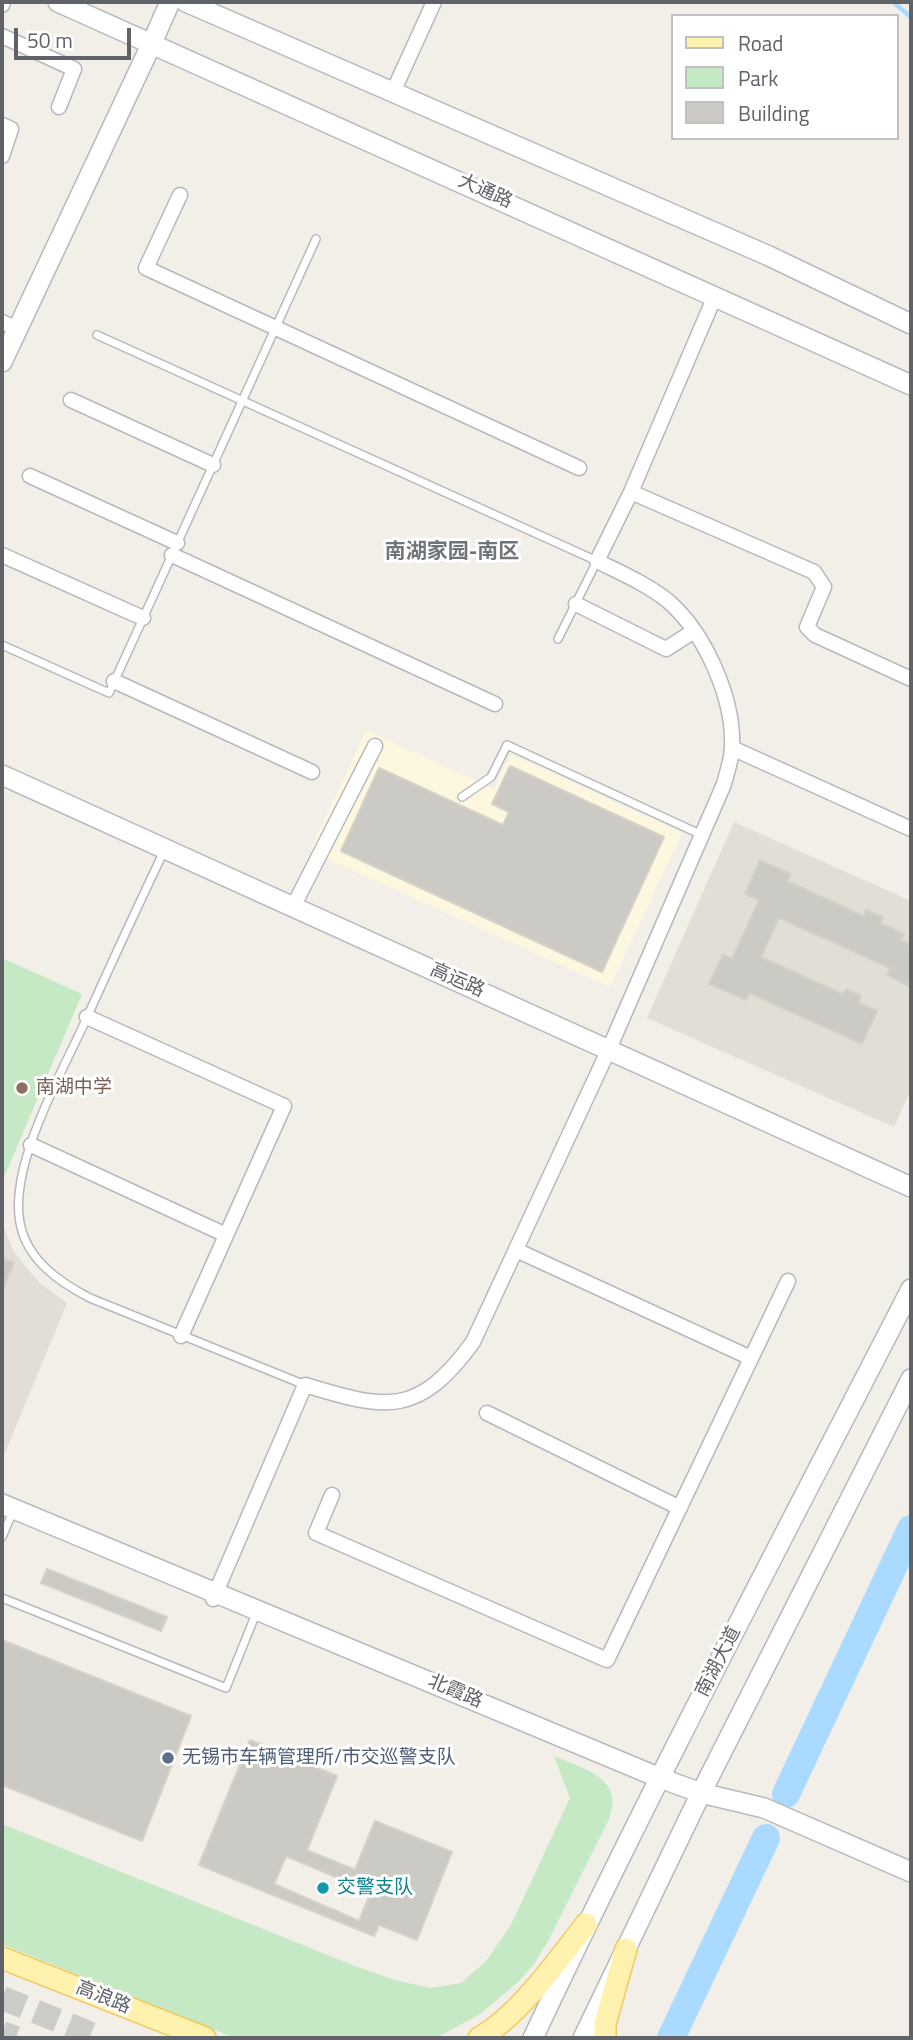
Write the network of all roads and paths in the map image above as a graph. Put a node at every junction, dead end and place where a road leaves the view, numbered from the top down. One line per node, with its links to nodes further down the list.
1 (58, 2): 7 (street, 大通路)
2 (159, 2): 7 (street)
3 (170, 2): 7 (street)
4 (186, 2): 8 (street)
5 (434, 2): 8 (street)
6 (2, 36): 9 (street)
7 (147, 43): 14 (street, 大通路); 16 (street)
8 (393, 92): 15 (street)
9 (59, 107)
10 (2, 125): 11 (street)
11 (2, 156)
12 (180, 195): 17 (street)
13 (316, 239): 17 (lane)
14 (715, 296): 20 (street, 大通路); 26 (street)
15 (911, 324)
16 (7, 328): 19 (street)
17 (275, 328): 22 (lane); 24 (street)
18 (97, 335): 22 (lane)
19 (2, 362)
20 (911, 384)
21 (71, 400): 23 (street)
22 (242, 401): 23 (lane); 29 (lane)
23 (213, 465): 27 (lane)
24 (579, 468)
25 (30, 476): 27 (street)
26 (631, 492): 29 (street); 35 (street)
27 (174, 549): 31 (lane); 37 (street)
28 (2, 555): 31 (street)
29 (597, 561): 30 (lane); 32 (street)
30 (576, 604): 32 (street); 33 (lane)
31 (143, 618): 36 (lane)
32 (694, 631): 39 (street)
33 (558, 639)
34 (2, 645): 36 (lane)
35 (911, 679)
36 (114, 681): 40 (street)
37 (495, 704)
38 (375, 746): 47 (street)
39 (732, 748): 44 (street); 45 (street)
40 (312, 772)
41 (2, 775): 46 (street, 高运路)
42 (2, 783): 46 (street, 高运路)
43 (462, 797): 45 (lane)
44 (911, 829)
45 (702, 835): 49 (street)
46 (164, 852): 47 (street, 高运路); 48 (lane); 49 (street, 高运路)
47 (293, 908): 49 (street, 高运路)
48 (87, 1017): 50 (lane); 53 (street)
49 (608, 1051): 51 (street, 高运路); 52 (street, 高运路); 54 (street)
50 (31, 1145): 53 (street); 57 (lane)
51 (911, 1187)
52 (911, 1192)
53 (226, 1235): 57 (street)
54 (516, 1250): 58 (street); 60 (street)
55 (788, 1281): 58 (street)
56 (911, 1289): 69 (street, 南湖大道)
57 (181, 1336): 60 (lane)
58 (751, 1358): 63 (street)
59 (911, 1380): 70 (street)
60 (305, 1385): 66 (street)
61 (487, 1413): 63 (street)
62 (332, 1495): 63 (street)
63 (680, 1507)
64 (5, 1510): 65 (lane); 66 (street, 北霞路)
65 (2, 1537)
66 (215, 1596): 68 (street, 北霞路); 69 (street, 北霞路)
67 (2, 1598): 68 (lane)
68 (255, 1616): 69 (street, 北霞路)
69 (659, 1780): 70 (street, 北霞路); 73 (street, 南湖大道)
70 (700, 1796): 71 (street, 北霞路); 72 (street, 北霞路); 74 (street)
71 (911, 1872)
72 (911, 1878)
73 (586, 1924): 77 (main road); 78 (street, 南湖大道)
74 (626, 1948): 79 (street); 80 (main road)
75 (2, 1958): 76 (main road, 高浪路)
76 (205, 2038)
77 (479, 2038)
78 (533, 2038)
79 (583, 2038)
80 (605, 2038)

